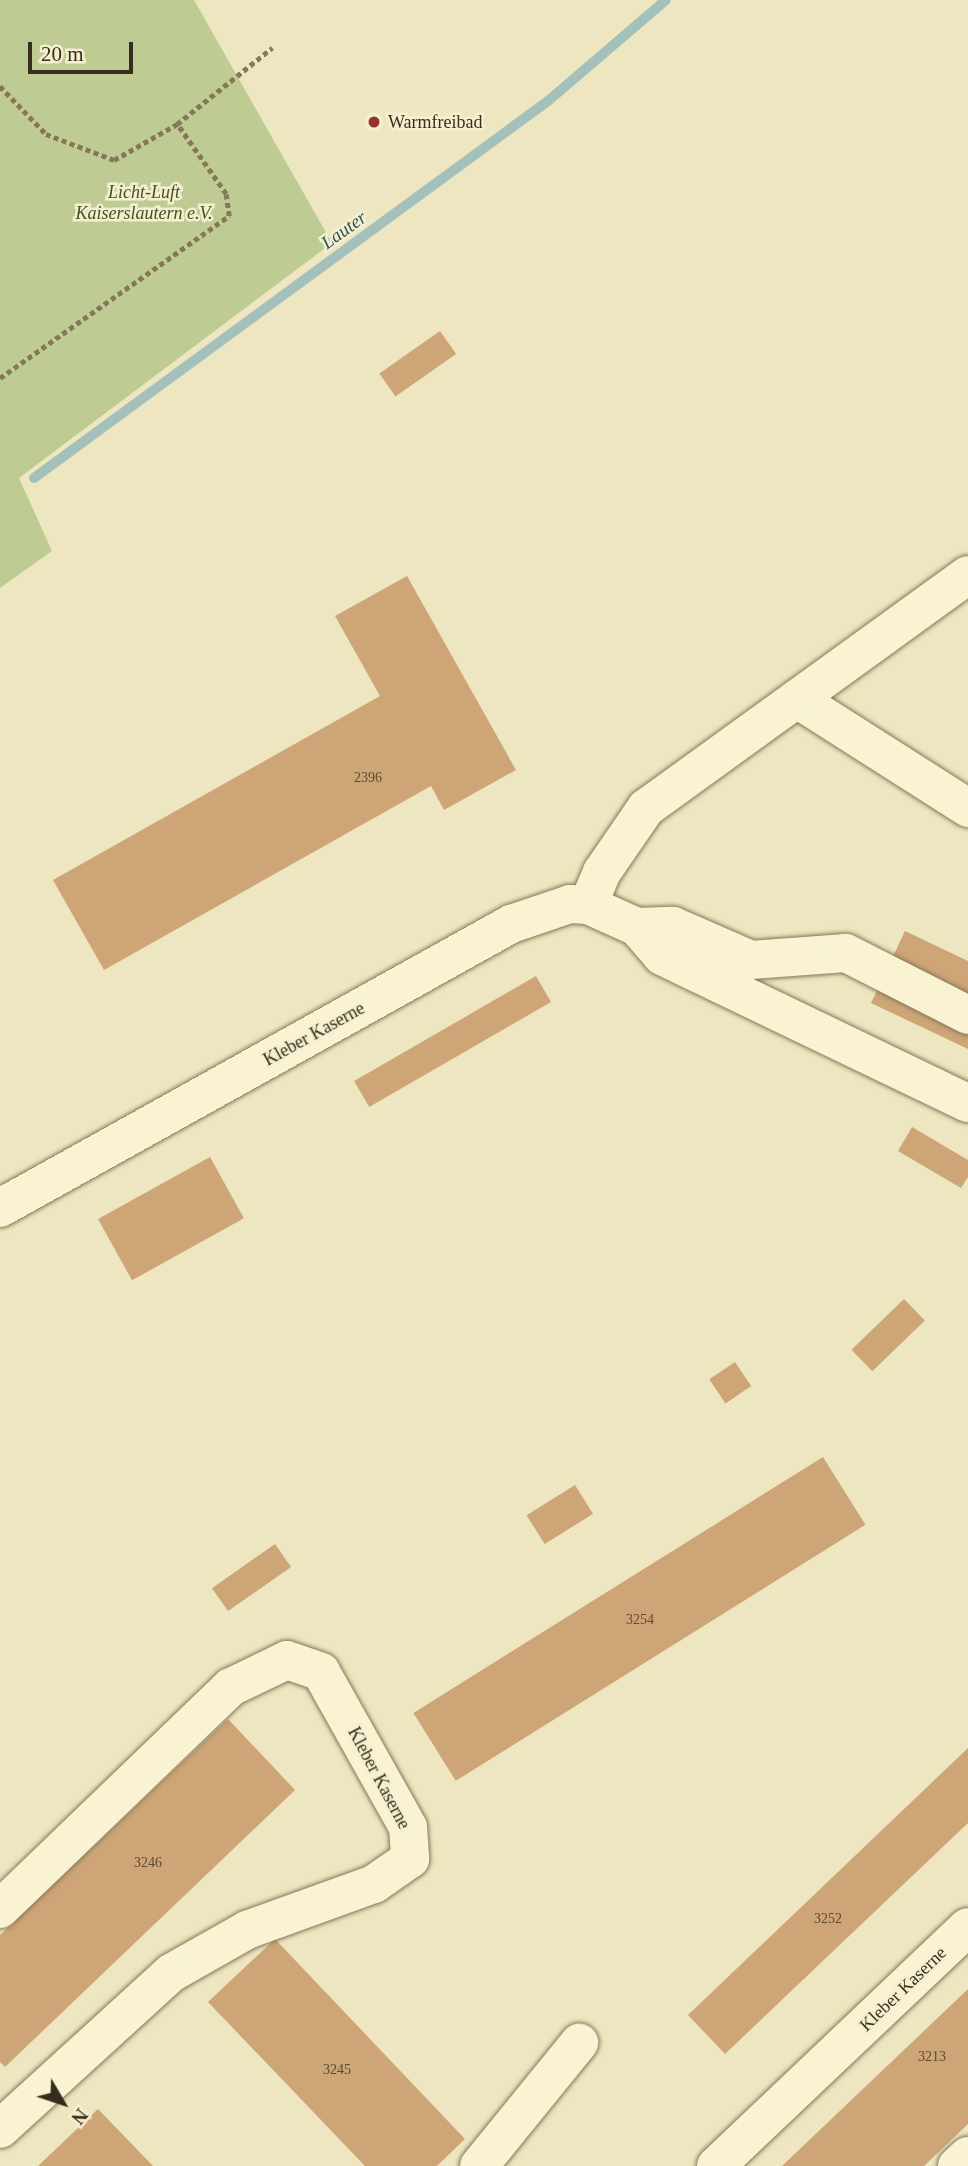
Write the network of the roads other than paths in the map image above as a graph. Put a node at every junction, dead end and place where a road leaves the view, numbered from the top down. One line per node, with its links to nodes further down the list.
1 (968, 575): 2 (lane)
2 (797, 699): 3 (lane); 4 (lane)
3 (968, 808)
4 (588, 905): 5 (lane); 8 (lane, Kleber Kaserne)
5 (637, 927): 6 (lane); 7 (lane)
6 (968, 1015)
7 (968, 1103)
8 (0, 1208)
9 (0, 1909): 12 (lane, Kleber Kaserne)
10 (968, 1927): 15 (lane, Kleber Kaserne)
11 (579, 2043): 14 (lane)
12 (1, 2126)
13 (968, 2156): 16 (lane)
14 (479, 2166)
15 (716, 2166)
16 (957, 2166)

